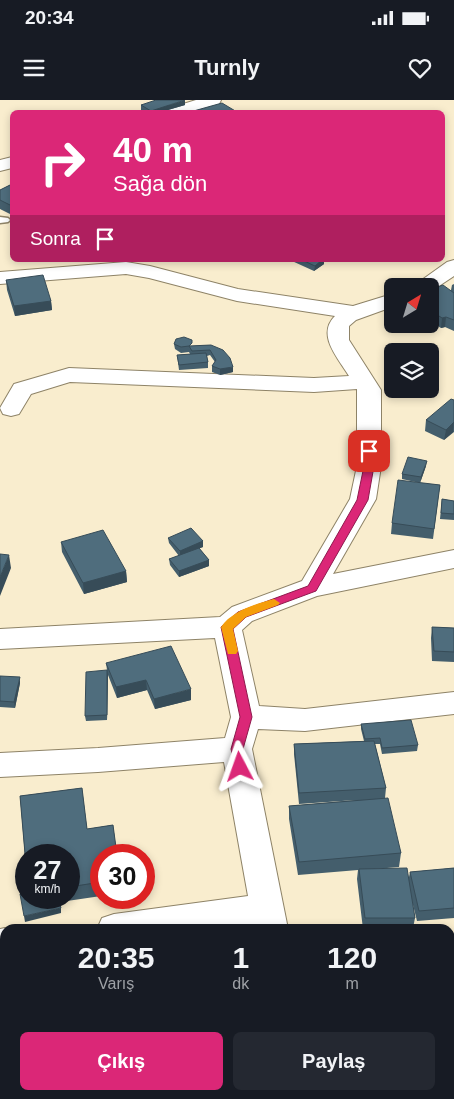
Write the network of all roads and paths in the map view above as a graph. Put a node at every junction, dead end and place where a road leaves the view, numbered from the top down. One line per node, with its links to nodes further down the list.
1 (213, 100): 2 (street)
2 (182, 110)
3 (442, 262): 4 (street)
4 (454, 266): 6 (street)
5 (0, 278): 8 (street)
6 (437, 278)
7 (384, 303): 8 (street)
8 (356, 312): 9 (street)
9 (365, 382): 10 (street); 12 (street)
10 (11, 409)
11 (454, 559): 12 (street)
12 (312, 588): 13 (street)
13 (227, 627): 14 (street); 16 (street)
14 (0, 638)
15 (454, 703): 16 (street)
16 (246, 717): 17 (street)
17 (237, 749): 18 (street); 19 (street)
18 (0, 765)
19 (269, 918): 20 (street)
20 (184, 924)

